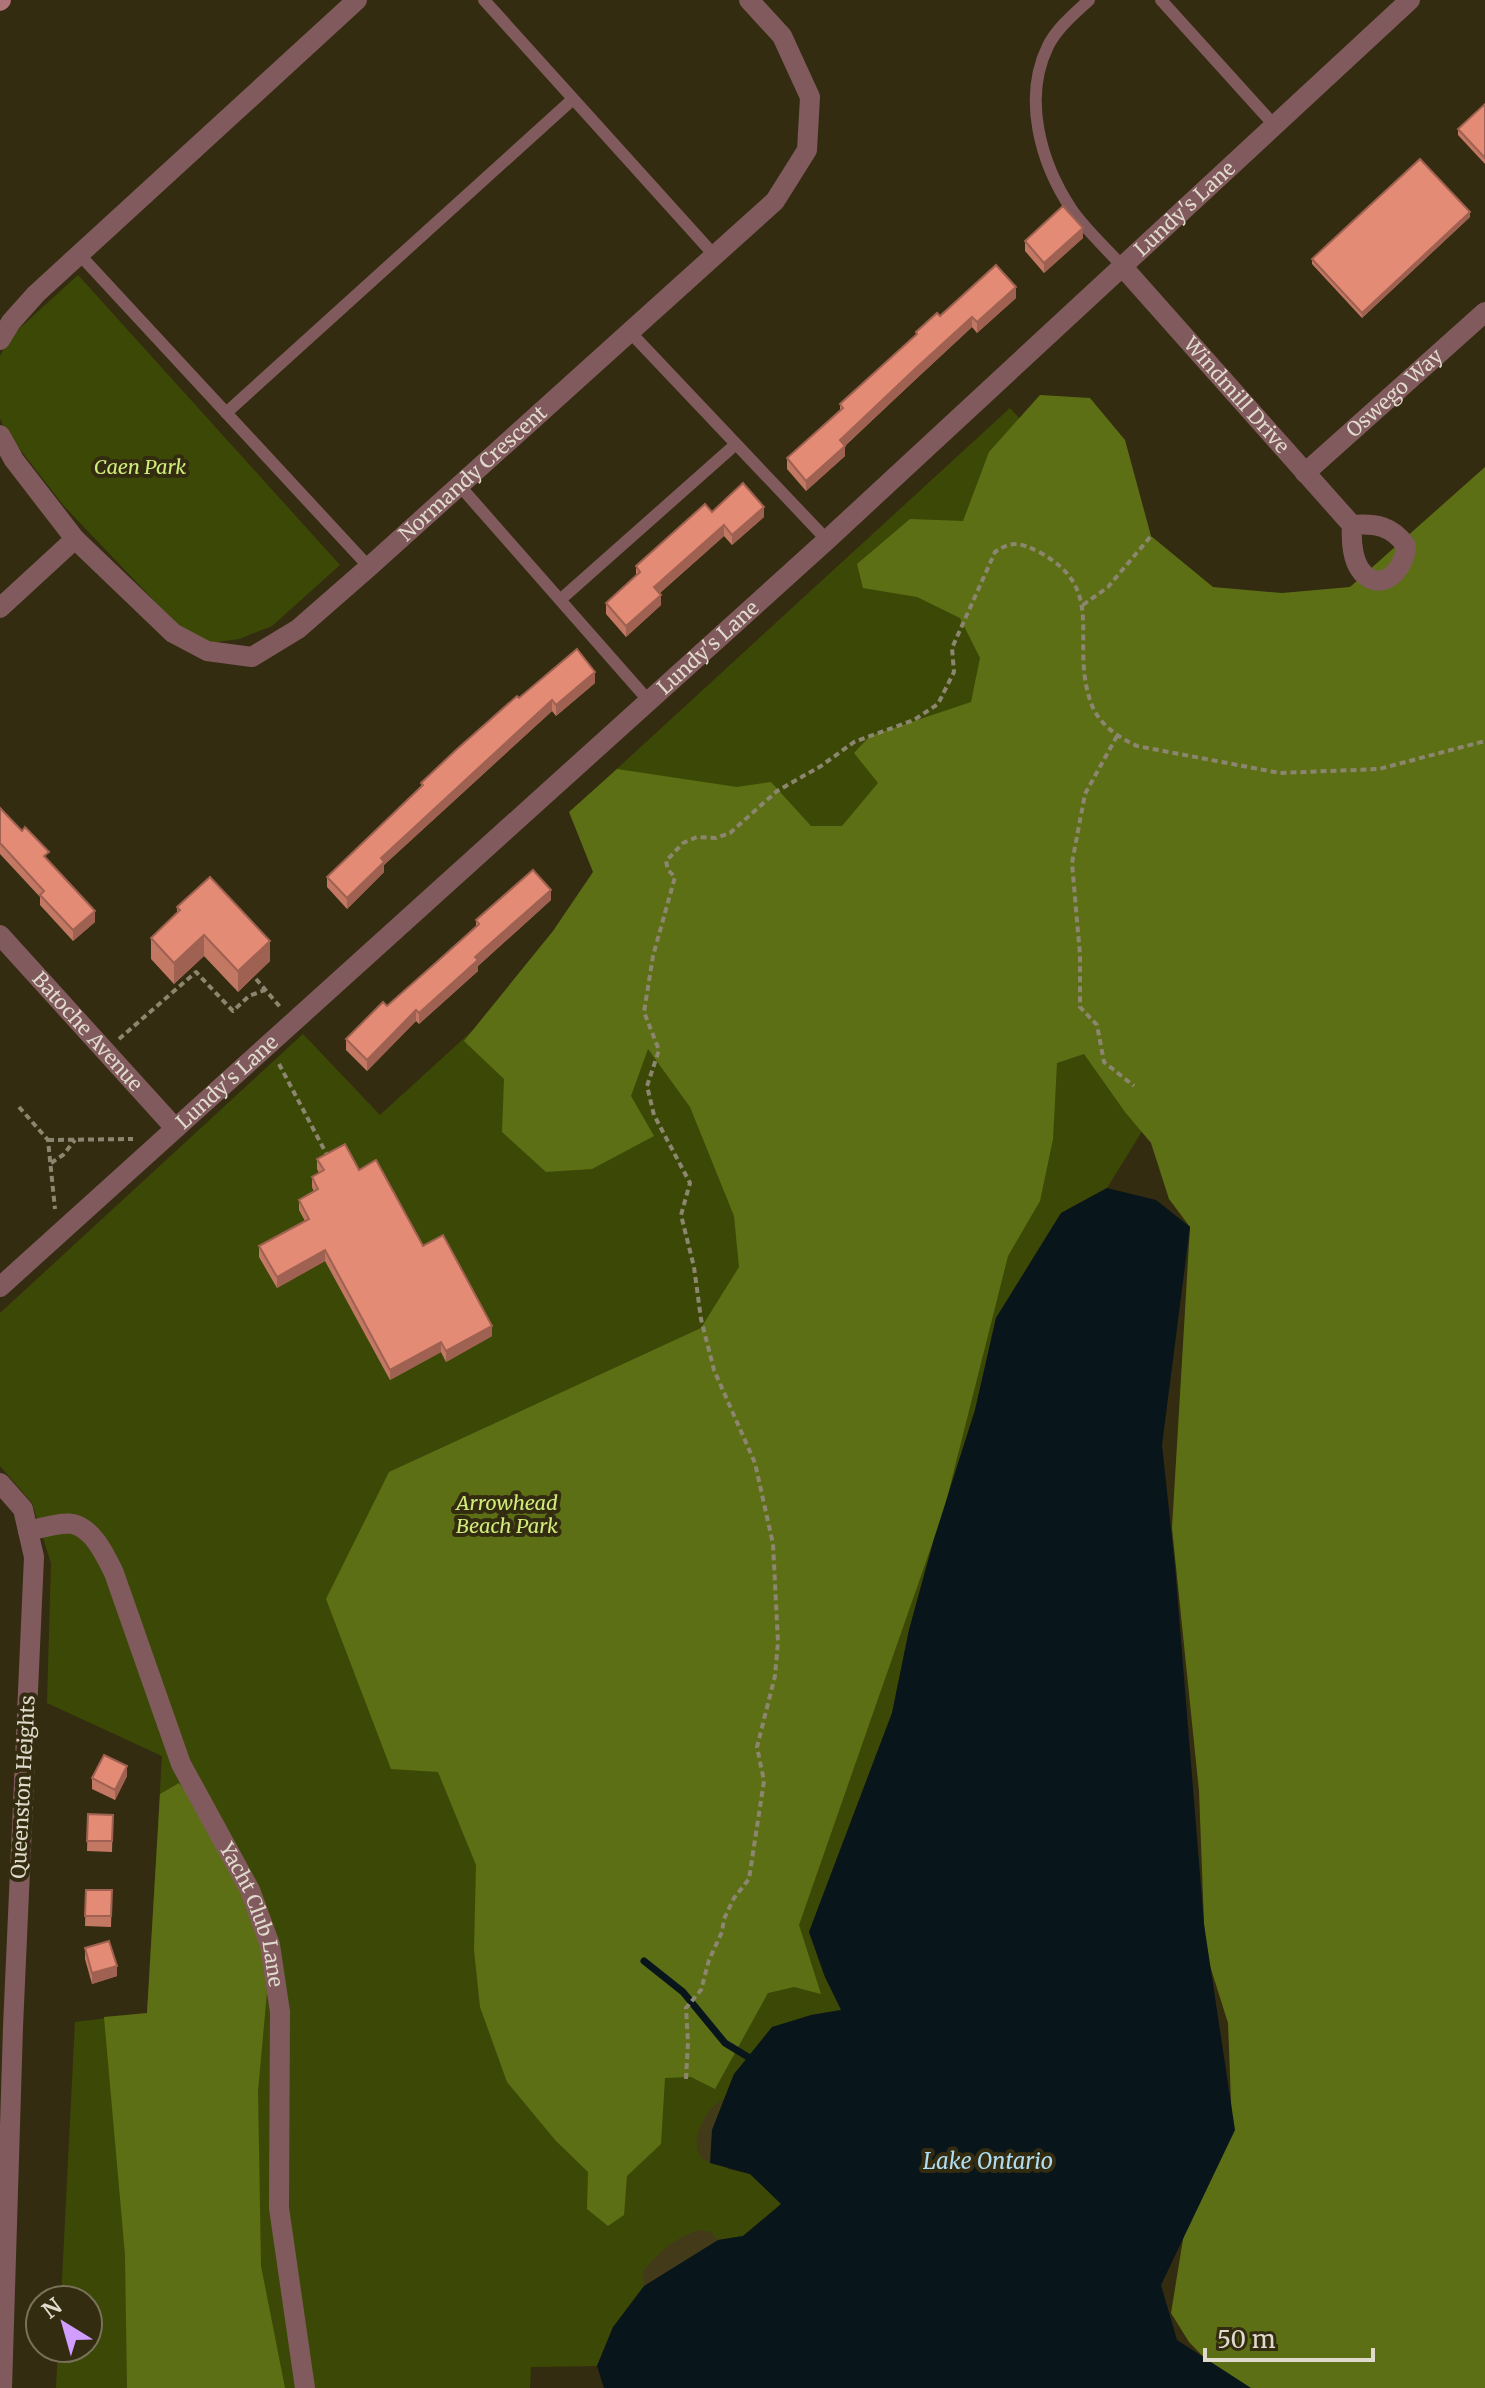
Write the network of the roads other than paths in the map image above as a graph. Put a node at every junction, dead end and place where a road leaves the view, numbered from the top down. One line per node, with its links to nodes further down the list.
1 (357, 0): 9 (street)
2 (484, 0): 7 (lane)
3 (749, 0): 10 (street, Normandy Crescent)
4 (1089, 0): 11 (lane)
5 (1161, 0): 8 (lane)
6 (1410, 0): 8 (street, Lundy's Lane)
7 (573, 99): 10 (lane); 15 (lane)
8 (1274, 125): 11 (street, Lundy's Lane)
9 (79, 254): 14 (street); 15 (lane)
10 (715, 256): 13 (street, Normandy Crescent)
11 (1121, 265): 18 (street, Windmill Drive); 22 (street, Lundy's Lane)
12 (1485, 312): 18 (street, Oswego Way)
13 (630, 332): 17 (lane); 19 (street, Normandy Crescent)
14 (0, 340)
15 (226, 413): 23 (lane)
16 (0, 435): 21 (street, Normandy Crescent)
17 (736, 444): 22 (lane); 24 (lane)
18 (1305, 473): 20 (street, Windmill Drive)
19 (459, 485): 23 (street, Normandy Crescent); 24 (lane)
20 (1352, 525)
21 (75, 539): 23 (street, Normandy Crescent); 25 (street)
22 (827, 540): 26 (street, Lundy's Lane)
23 (369, 567)
24 (560, 600): 26 (lane)
25 (0, 608)
26 (648, 700): 28 (street, Lundy's Lane)
27 (0, 935): 28 (street, Batoche Avenue)
28 (175, 1128): 29 (street, Lundy's Lane)
29 (0, 1287)
30 (0, 1483): 31 (street, Queenston Heights)
31 (28, 1531): 32 (street, Queenston Heights); 34 (street, Yacht Club Lane)
32 (6, 2027): 33 (street, Queenston Heights)
33 (2, 2388)
34 (305, 2388)

